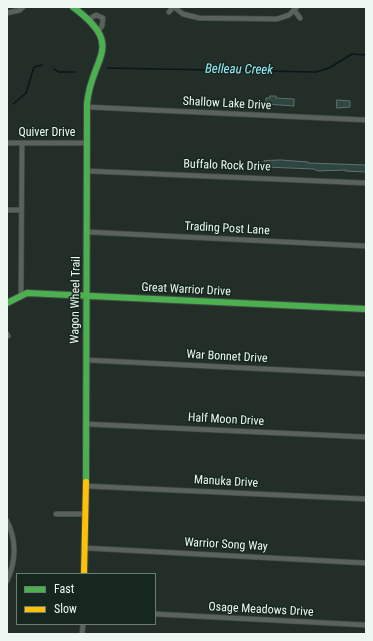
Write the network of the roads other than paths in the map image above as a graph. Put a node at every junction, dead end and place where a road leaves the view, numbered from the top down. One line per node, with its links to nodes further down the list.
1 (24, 7): 6 (street)
2 (73, 7): 8 (street, Wagon Wheel Trail)
3 (174, 7): 4 (street); 5 (street)
4 (296, 9): 7 (street)
5 (169, 12)
6 (7, 13)
7 (300, 18)
8 (89, 19): 9 (street, Wagon Wheel Trail); 9 (street, Wagon Wheel Trail)
9 (98, 30): 10 (street, Wagon Wheel Trail)
10 (87, 107): 11 (street, Shallow Lake Drive); 14 (street, Wagon Wheel Trail)
11 (366, 120)
12 (7, 143): 13 (street, Quiver Drive)
13 (22, 143): 14 (street, Quiver Drive); 18 (street)
14 (87, 143): 15 (street, Wagon Wheel Trail)
15 (87, 170): 16 (street, Buffalo Rock Drive); 19 (street, Wagon Wheel Trail)
16 (366, 183)
17 (7, 210): 18 (street)
18 (21, 210): 21 (street)
19 (88, 232): 20 (street, Trading Post Lane); 22 (street, Wagon Wheel Trail)
20 (366, 246)
21 (21, 294): 22 (street, Great Warrior Drive); 23 (street)
22 (87, 296): 24 (street, Great Warrior Drive); 25 (street, Wagon Wheel Trail)
23 (7, 303)
24 (366, 309)
25 (86, 360): 26 (street, War Bonnet Drive); 27 (street, Wagon Wheel Trail)
26 (366, 374)
27 (85, 424): 28 (street, Half Moon Drive); 29 (street, Wagon Wheel Trail)
28 (366, 437)
29 (85, 486): 30 (street, Manuka Drive); 32 (street, Wagon Wheel Trail)
30 (366, 499)
31 (56, 514): 32 (street)
32 (84, 514): 34 (street, Wagon Wheel Trail)
33 (7, 521): 37 (street)
34 (84, 548): 35 (street, Warrior Song Way); 36 (street, Wagon Wheel Trail)
35 (366, 563)
36 (84, 573)
37 (7, 581)
38 (156, 614): 39 (street, Osage Meadows Drive)
39 (366, 625)

